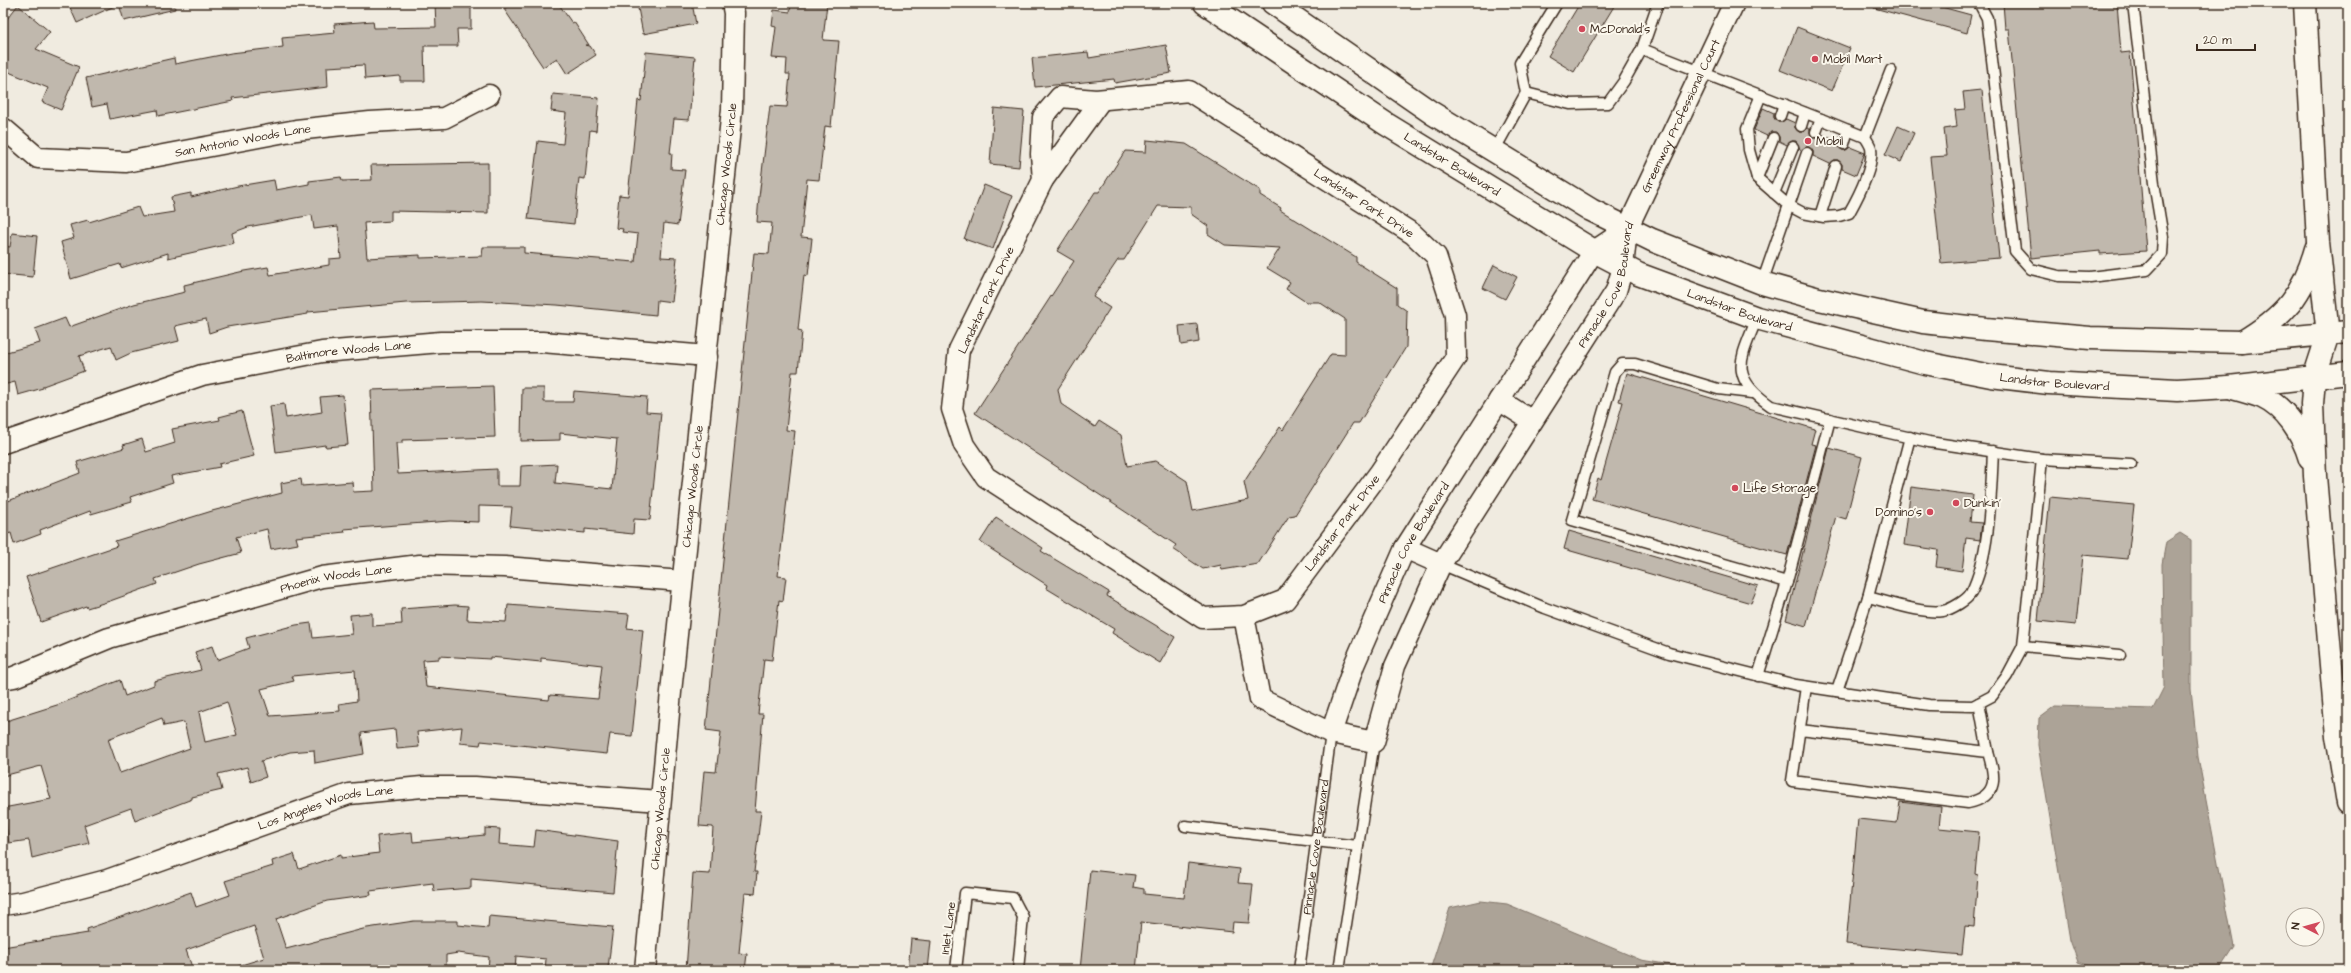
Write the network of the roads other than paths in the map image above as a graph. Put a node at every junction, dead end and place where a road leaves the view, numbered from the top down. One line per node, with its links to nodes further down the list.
1 (732, 3): 45 (street, Chicago Woods Circle)
2 (1205, 3): 39 (main road, Landstar Boulevard)
3 (1273, 3): 29 (main road)
4 (1557, 3): 13 (lane)
5 (1658, 3): 10 (lane)
6 (1734, 3): 12 (street, Greenway Professional Court)
7 (2133, 3): 9 (lane)
8 (2305, 3): 38 (main road)
9 (1980, 4)
10 (1642, 49): 12 (lane); 13 (lane)
11 (1892, 70): 25 (lane)
12 (1702, 71): 15 (lane); 37 (street, Greenway Professional Court)
13 (1526, 94): 29 (lane)
14 (489, 95): 22 (street, San Antonio Woods Lane)
15 (1761, 95): 17 (lane); 32 (lane)
16 (1101, 100): 33 (street, Landstar Park Drive); 33 (street, Landstar Park Drive); 64 (street, Landstar Park Drive)
17 (1784, 104): 18 (lane); 19 (lane)
18 (1805, 113): 20 (lane); 21 (lane)
19 (1780, 116)
20 (1821, 119): 23 (lane); 24 (lane)
21 (1801, 126)
22 (3, 128)
23 (1848, 130): 25 (lane); 27 (lane)
24 (1816, 132)
25 (1865, 137): 36 (lane)
26 (1773, 138): 32 (lane)
27 (1844, 144)
28 (1793, 147): 34 (lane)
29 (1494, 151): 37 (main road)
30 (1807, 153): 35 (lane)
31 (1836, 166): 36 (lane)
32 (1757, 178): 34 (lane)
33 (1043, 180): 64 (street, Landstar Park Drive)
34 (1774, 193): 35 (lane)
35 (1788, 205): 36 (lane); 41 (lane)
36 (1820, 216)
37 (1627, 229): 39 (street, Pinnacle Cove Boulevard); 40 (street, Pinnacle Cove Boulevard); 41 (main road)
38 (2318, 242): 43 (main road); 44 (main road)
39 (1594, 251): 40 (main road, Landstar Boulevard); 50 (street, Pinnacle Cove Boulevard)
40 (1623, 267): 42 (main road, Landstar Boulevard); 52 (street, Pinnacle Cove Boulevard)
41 (1762, 283): 44 (main road)
42 (1757, 318): 48 (main road, Landstar Boulevard); 49 (lane)
43 (2338, 334): 44 (main road); 47 (main road)
44 (2242, 342)
45 (707, 356): 54 (street, Baltimore Woods Lane); 61 (street, Chicago Woods Circle)
46 (2348, 372): 47 (main road, Landstar Boulevard)
47 (2314, 378): 48 (main road, Landstar Boulevard); 58 (main road)
48 (2229, 387): 58 (main road)
49 (1752, 393): 51 (lane); 62 (lane)
50 (1499, 400): 52 (street); 59 (street, Pinnacle Cove Boulevard)
51 (1830, 419): 53 (lane); 62 (lane)
52 (1532, 422): 60 (street, Pinnacle Cove Boulevard)
53 (1910, 437): 55 (lane); 63 (lane)
54 (3, 443)
55 (1993, 452): 56 (lane); 63 (lane)
56 (2042, 459): 57 (lane); 65 (lane)
57 (2131, 464)
58 (2315, 476): 77 (main road)
59 (1405, 548): 60 (street); 73 (street, Pinnacle Cove Boulevard)
60 (1441, 564): 67 (lane); 74 (street, Pinnacle Cove Boulevard)
61 (682, 581): 68 (street, Phoenix Woods Lane); 76 (street, Chicago Woods Circle)
62 (1787, 582): 67 (lane)
63 (1868, 597): 70 (lane)
64 (1244, 616): 73 (street)
65 (2023, 646): 66 (lane); 71 (lane)
66 (2120, 655)
67 (1758, 676): 69 (lane)
68 (3, 679)
69 (1806, 687): 70 (lane); 72 (lane)
70 (1837, 692): 71 (lane)
71 (1979, 703): 75 (lane)
72 (1800, 730): 75 (lane); 75 (lane)
73 (1331, 732): 74 (street); 79 (lane, Pinnacle Cove Boulevard)
74 (1374, 742): 80 (lane, Pinnacle Cove Boulevard)
75 (1988, 752)
76 (660, 801): 81 (street, Los Angeles Woods Lane); 82 (street, Chicago Woods Circle)
77 (2348, 803)
78 (1185, 826): 79 (lane)
79 (1317, 840): 80 (lane); 85 (lane, Pinnacle Cove Boulevard)
80 (1358, 846): 86 (lane, Pinnacle Cove Boulevard)
81 (3, 905)
82 (645, 970)
83 (956, 970): 84 (lane, Inlet Lane)
84 (1018, 970)
85 (1299, 970)
86 (1339, 970)

